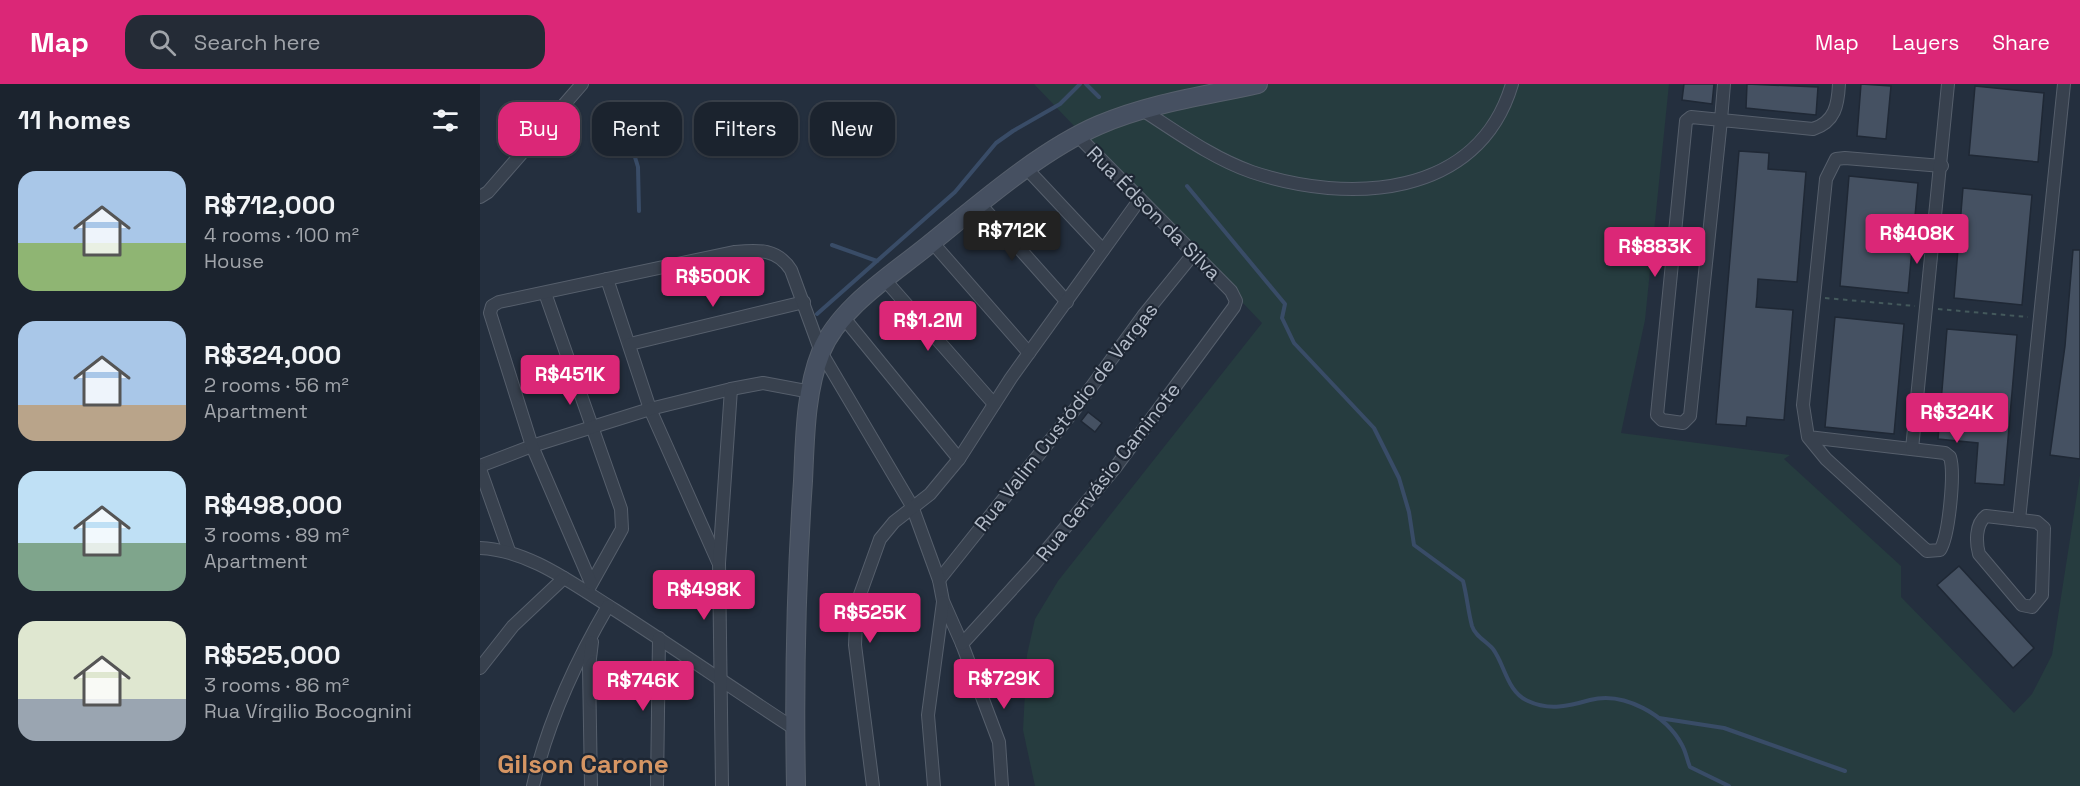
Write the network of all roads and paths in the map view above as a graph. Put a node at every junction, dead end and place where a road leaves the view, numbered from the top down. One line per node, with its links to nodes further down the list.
1 (582, 84): 13 (street)
2 (1258, 84): 8 (street)
3 (1512, 84): 8 (street)
4 (1724, 84): 9 (street)
5 (1839, 84): 9 (street)
6 (1948, 84): 11 (street)
7 (2064, 84): 40 (street)
8 (1141, 110): 10 (street)
9 (1720, 120): 9 (street)
10 (1077, 135): 12 (street); 14 (street, Rua Édson da Silva)
11 (1942, 166): 34 (street); 36 (street)
12 (1027, 169): 15 (street); 17 (street)
13 (480, 197)
14 (1140, 199): 17 (street); 18 (street, Rua Édson da Silva)
15 (979, 203): 16 (street); 24 (street)
16 (932, 242): 20 (street); 28 (street)
17 (1103, 250): 24 (street)
18 (1194, 254): 21 (street, Rua Édson da Silva); 45 (street, Rua Valim Custódio de Vargas)
19 (607, 279): 22 (street); 23 (street); 26 (street)
20 (885, 280): 25 (street); 31 (street)
21 (1231, 291): 51 (street, Rua Gervásio Caminote)
22 (545, 293): 33 (street); 35 (street)
23 (804, 302): 26 (street); 27 (street)
24 (1067, 302): 28 (street)
25 (844, 318): 27 (street); 37 (street)
26 (630, 344): 32 (street)
27 (821, 352): 30 (street); 39 (street)
28 (1029, 353): 31 (street)
29 (731, 389): 30 (street); 32 (street); 43 (street)
30 (811, 392): 54 (street)
31 (994, 404): 37 (street)
32 (650, 409): 33 (street); 43 (street)
33 (594, 427): 35 (street); 46 (street)
34 (1808, 437): 36 (street); 36 (street)
35 (532, 446): 38 (street); 46 (street)
36 (1912, 449)
37 (959, 459): 39 (street)
38 (480, 468): 42 (street)
39 (912, 506): 45 (street); 60 (street)
40 (2019, 520): 40 (street)
41 (480, 548): 42 (street)
42 (509, 551): 44 (street)
43 (719, 563): 53 (street)
44 (564, 578): 46 (street); 52 (street)
45 (939, 580): 47 (street)
46 (589, 588): 48 (street)
47 (943, 601): 51 (street); 61 (street)
48 (608, 606): 49 (street); 50 (street)
49 (593, 632): 55 (street); 56 (street)
50 (659, 638): 53 (street); 57 (street)
51 (962, 644): 62 (street)
52 (480, 668)
53 (719, 680): 54 (street); 58 (street)
54 (795, 729): 59 (street)
55 (533, 786)
56 (591, 786)
57 (657, 786)
58 (722, 786)
59 (796, 786)
60 (873, 786)
61 (934, 786)
62 (1002, 786)

